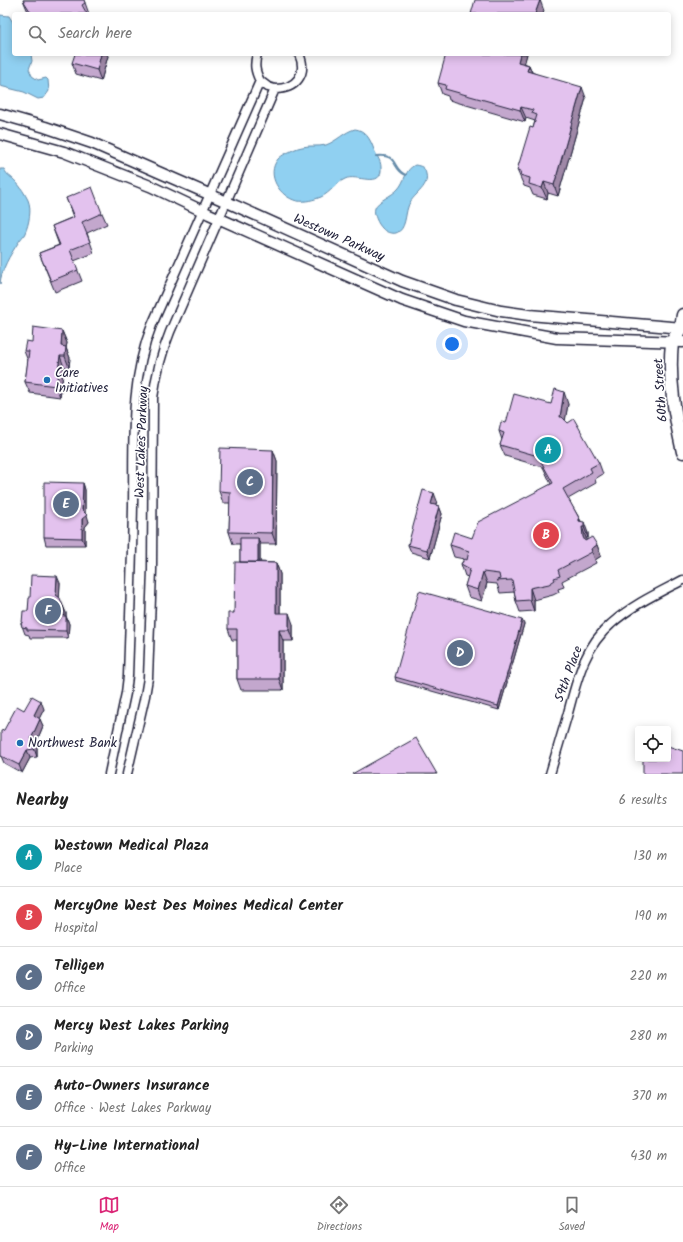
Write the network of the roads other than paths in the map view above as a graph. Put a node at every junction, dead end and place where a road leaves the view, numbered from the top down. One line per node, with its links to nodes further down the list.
1 (256, 56): 3 (street)
2 (300, 56): 4 (street)
3 (260, 81): 4 (street); 7 (street, West Lakes Parkway)
4 (275, 90): 8 (street, West Lakes Parkway)
5 (0, 114): 7 (street, Westown Parkway)
6 (0, 134): 9 (street)
7 (210, 195): 8 (street, Westown Parkway); 9 (street, West Lakes Parkway)
8 (227, 202): 10 (street, West Lakes Parkway); 12 (street, Westown Parkway)
9 (202, 211): 10 (street); 16 (street, West Lakes Parkway)
10 (219, 219): 13 (street); 17 (street, West Lakes Parkway)
11 (683, 315): 12 (main road, 60th Street)
12 (682, 329): 13 (main road, 60th Street)
13 (678, 342): 14 (main road, 60th Street)
14 (683, 452)
15 (683, 580): 18 (street, 59th Place)
16 (109, 774)
17 (126, 774)
18 (550, 774)

